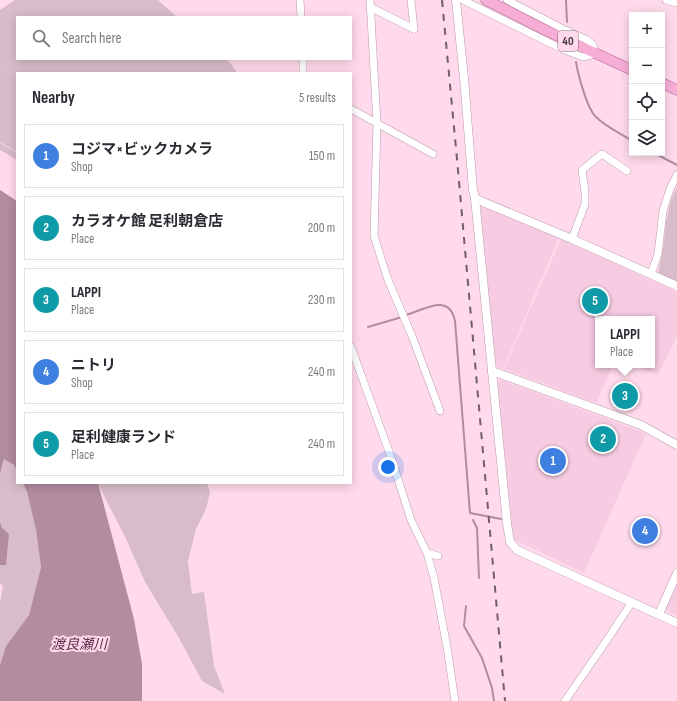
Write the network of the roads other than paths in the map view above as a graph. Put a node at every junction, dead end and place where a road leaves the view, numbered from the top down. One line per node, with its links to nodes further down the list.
1 (300, 0): 10 (street)
2 (411, 0): 7 (street)
3 (456, 0): 22 (street)
4 (463, 0): 11 (street)
5 (486, 0): 9 (main road, 40)
6 (666, 0): 8 (street)
7 (370, 3): 18 (street)
8 (677, 3)
9 (506, 5): 11 (main road, 40)
10 (301, 16)
11 (595, 54): 13 (main road, 40)
12 (303, 60): 14 (street)
13 (629, 69)
14 (304, 72)
15 (664, 84): 16 (main road)
16 (677, 90)
17 (352, 110): 18 (street)
18 (377, 123): 19 (street); 28 (street)
19 (433, 154)
20 (627, 171): 23 (street)
21 (677, 175): 24 (street)
22 (475, 198): 23 (street); 27 (street)
23 (572, 239): 24 (street)
24 (651, 274): 25 (street)
25 (677, 286)
26 (352, 351): 30 (street)
27 (492, 371): 29 (street); 33 (street)
28 (440, 411)
29 (677, 445)
30 (427, 553): 31 (street); 36 (street)
31 (438, 556)
32 (677, 573): 34 (street)
33 (632, 602): 34 (street); 37 (street)
34 (659, 614): 35 (street)
35 (677, 623)
36 (455, 701)
37 (565, 701)

